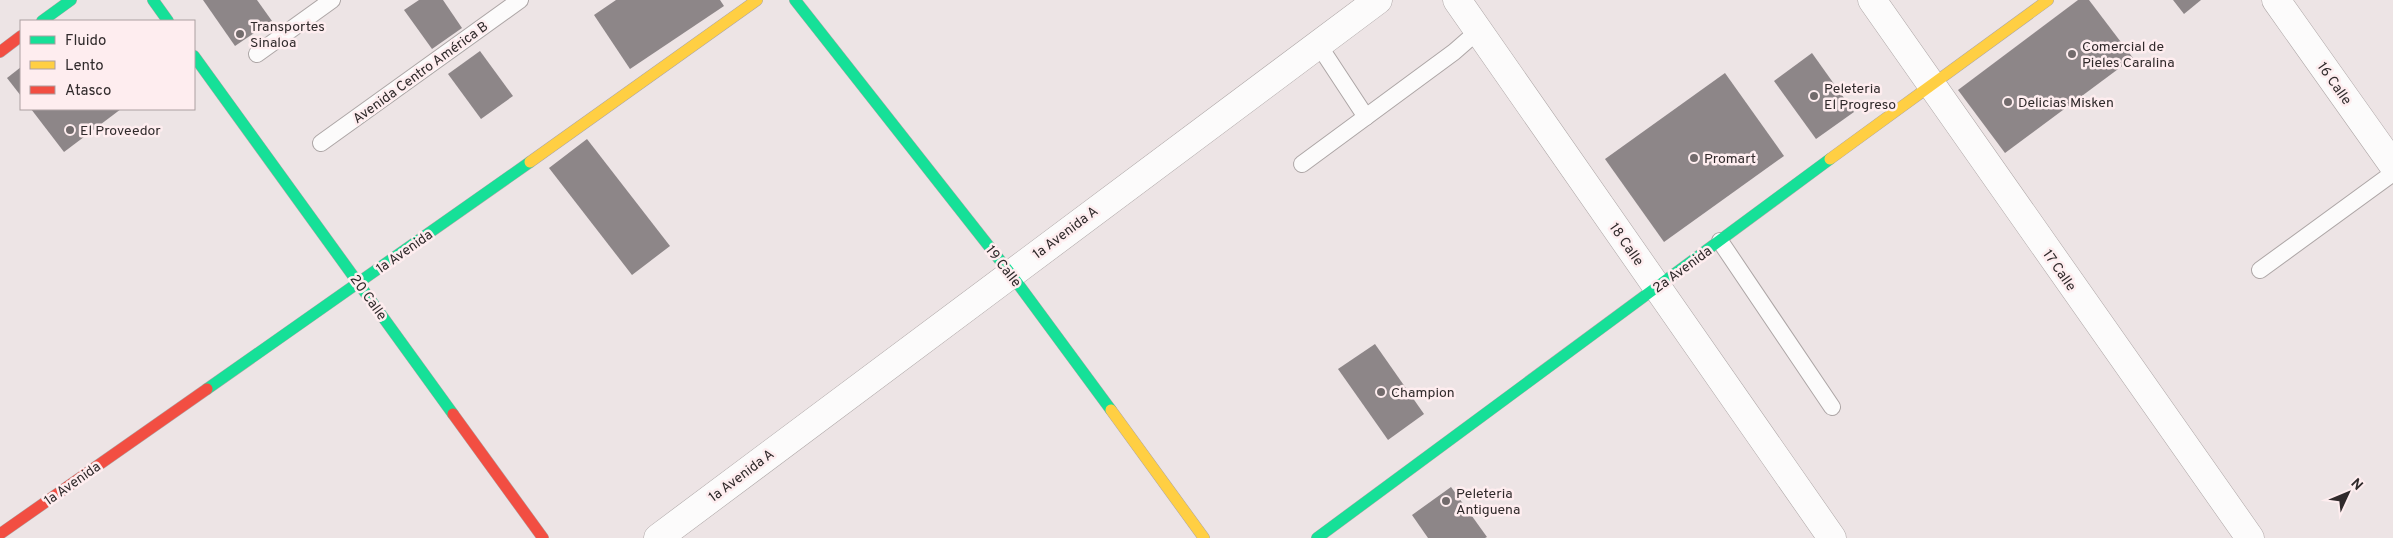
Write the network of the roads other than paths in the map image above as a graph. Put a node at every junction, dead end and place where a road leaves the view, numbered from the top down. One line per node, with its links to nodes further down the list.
1 (71, 0): 12 (street)
2 (153, 0): 13 (street)
3 (332, 0): 18 (lane)
4 (520, 0): 22 (lane, Avenida Centro América B)
5 (757, 0): 29 (street, 1a Avenida)
6 (795, 0): 28 (street, 19 Calle)
7 (1378, 0): 16 (street, 1a Avenida A)
8 (1457, 0): 14 (street, 18 Calle)
9 (1872, 0): 20 (street, 17 Calle)
10 (2048, 0): 20 (street, 2a Avenida)
11 (2276, 0): 24 (street, 16 Calle)
12 (43, 20)
13 (167, 20)
14 (1478, 31): 21 (lane); 30 (street, 18 Calle)
15 (20, 37): 17 (street)
16 (1318, 44): 21 (lane); 28 (street, 1a Avenida A)
17 (0, 52)
18 (257, 54)
19 (195, 57): 29 (street, 20 Calle)
20 (1931, 84): 26 (street, 2a Avenida); 38 (street, 17 Calle)
21 (1366, 117): 23 (lane)
22 (320, 143)
23 (1302, 164)
24 (2393, 165)
25 (2393, 173): 27 (lane)
26 (1720, 241): 30 (street, 2a Avenida); 31 (lane)
27 (2260, 270)
28 (1010, 273): 34 (street, 1a Avenida A); 35 (street, 19 Calle)
29 (359, 284): 32 (street, 1a Avenida); 33 (street, 20 Calle)
30 (1657, 287): 36 (street, 2a Avenida); 37 (street, 18 Calle)
31 (1832, 407)
32 (0, 534)
33 (543, 538)
34 (658, 538)
35 (1204, 538)
36 (1316, 538)
37 (1832, 538)
38 (2250, 538)

